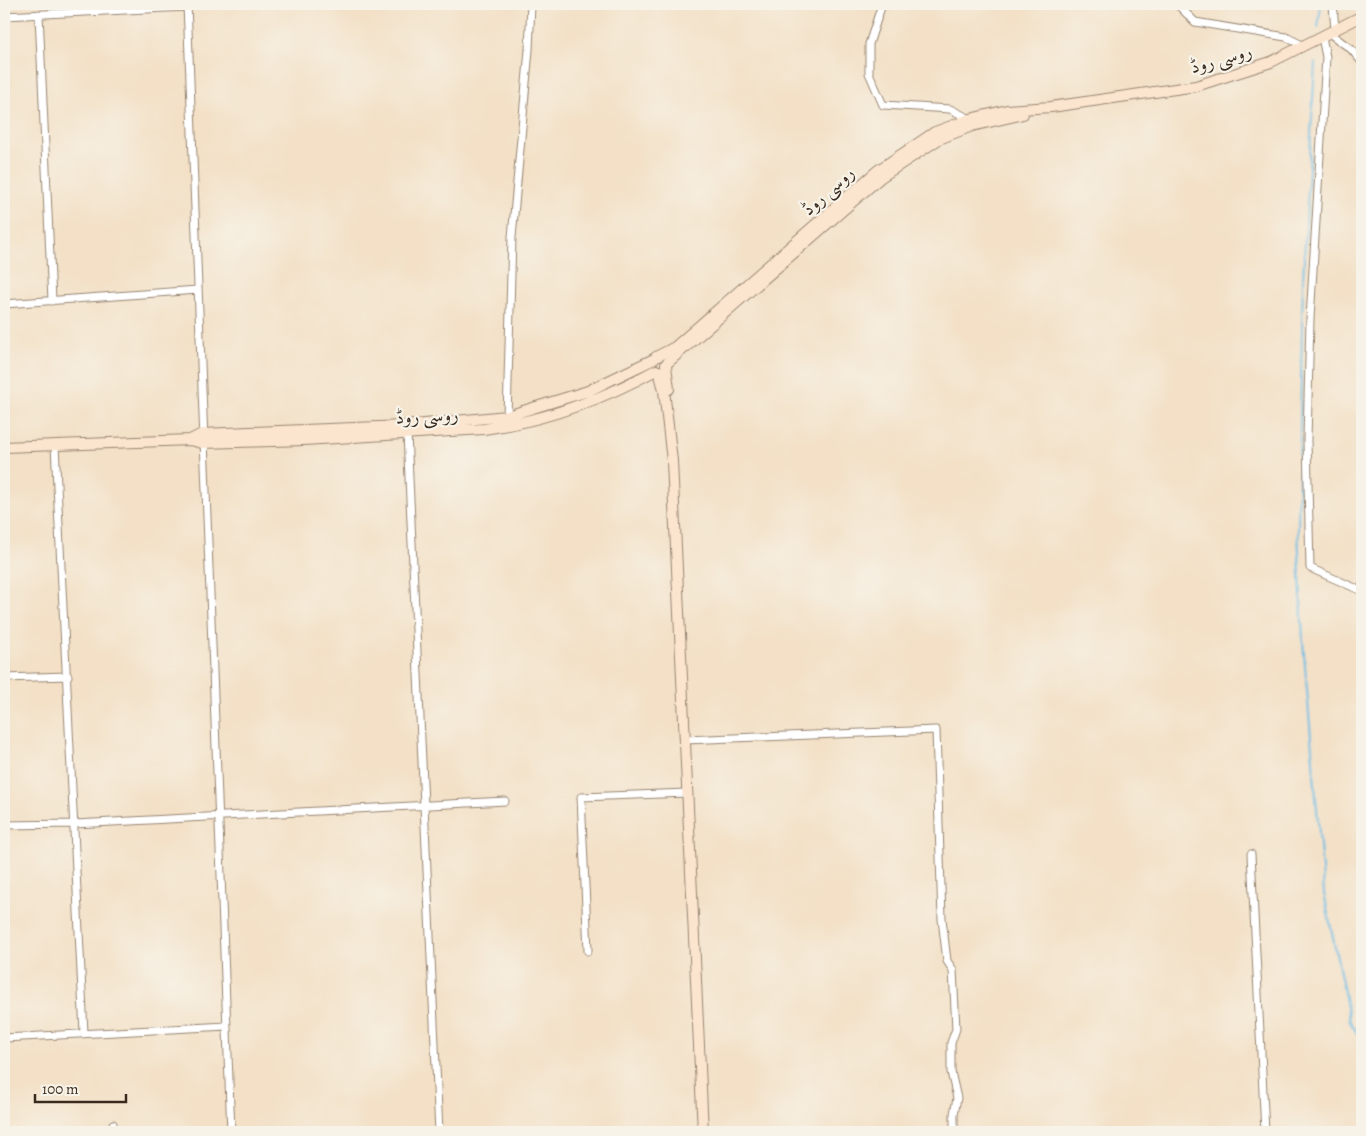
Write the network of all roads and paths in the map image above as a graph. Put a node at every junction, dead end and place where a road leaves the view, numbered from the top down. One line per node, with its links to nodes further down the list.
1 (531, 4): 19 (street)
2 (882, 4): 13 (street)
3 (1177, 4): 10 (street)
4 (1333, 4): 9 (street)
5 (187, 5): 6 (street); 14 (street)
6 (40, 14): 7 (street); 15 (street)
7 (4, 16)
8 (1362, 16): 9 (main road, روسی روڈ)
9 (1329, 33): 10 (main road, روسی روڈ); 11 (street); 24 (street)
10 (1304, 46): 12 (main road, روسی روڈ)
11 (1362, 62)
12 (1051, 107): 13 (main road, روسی روڈ); 18 (main road, روسی روڈ)
13 (970, 119): 17 (main road, روسی روڈ)
14 (198, 290): 15 (street); 21 (street)
15 (52, 301): 16 (street)
16 (4, 304)
17 (655, 358): 18 (main road); 19 (main road, روسی روڈ)
18 (662, 368): 19 (main road, روسی روڈ); 27 (main road)
19 (507, 421): 20 (main road, روسی روڈ); 21 (main road, روسی روڈ)
20 (407, 434): 21 (main road, روسی روڈ); 30 (street)
21 (202, 439): 22 (main road, روسی روڈ); 31 (street)
22 (55, 445): 23 (main road, روسی روڈ); 25 (street)
23 (4, 447)
24 (1362, 591)
25 (68, 676): 26 (street); 32 (street)
26 (4, 678)
27 (684, 740): 28 (main road); 44 (street)
28 (688, 793): 35 (street); 43 (main road)
29 (505, 801): 30 (street)
30 (425, 806): 31 (street); 42 (street)
31 (218, 816): 32 (street); 36 (street)
32 (75, 824): 33 (street); 37 (street)
33 (4, 825)
34 (1251, 854): 45 (street)
35 (588, 951)
36 (228, 1026): 37 (street); 41 (street)
37 (84, 1033): 38 (street)
38 (4, 1038)
39 (113, 1124): 40 (street)
40 (114, 1132)
41 (231, 1132)
42 (439, 1132)
43 (703, 1132)
44 (954, 1132)
45 (1265, 1132)

